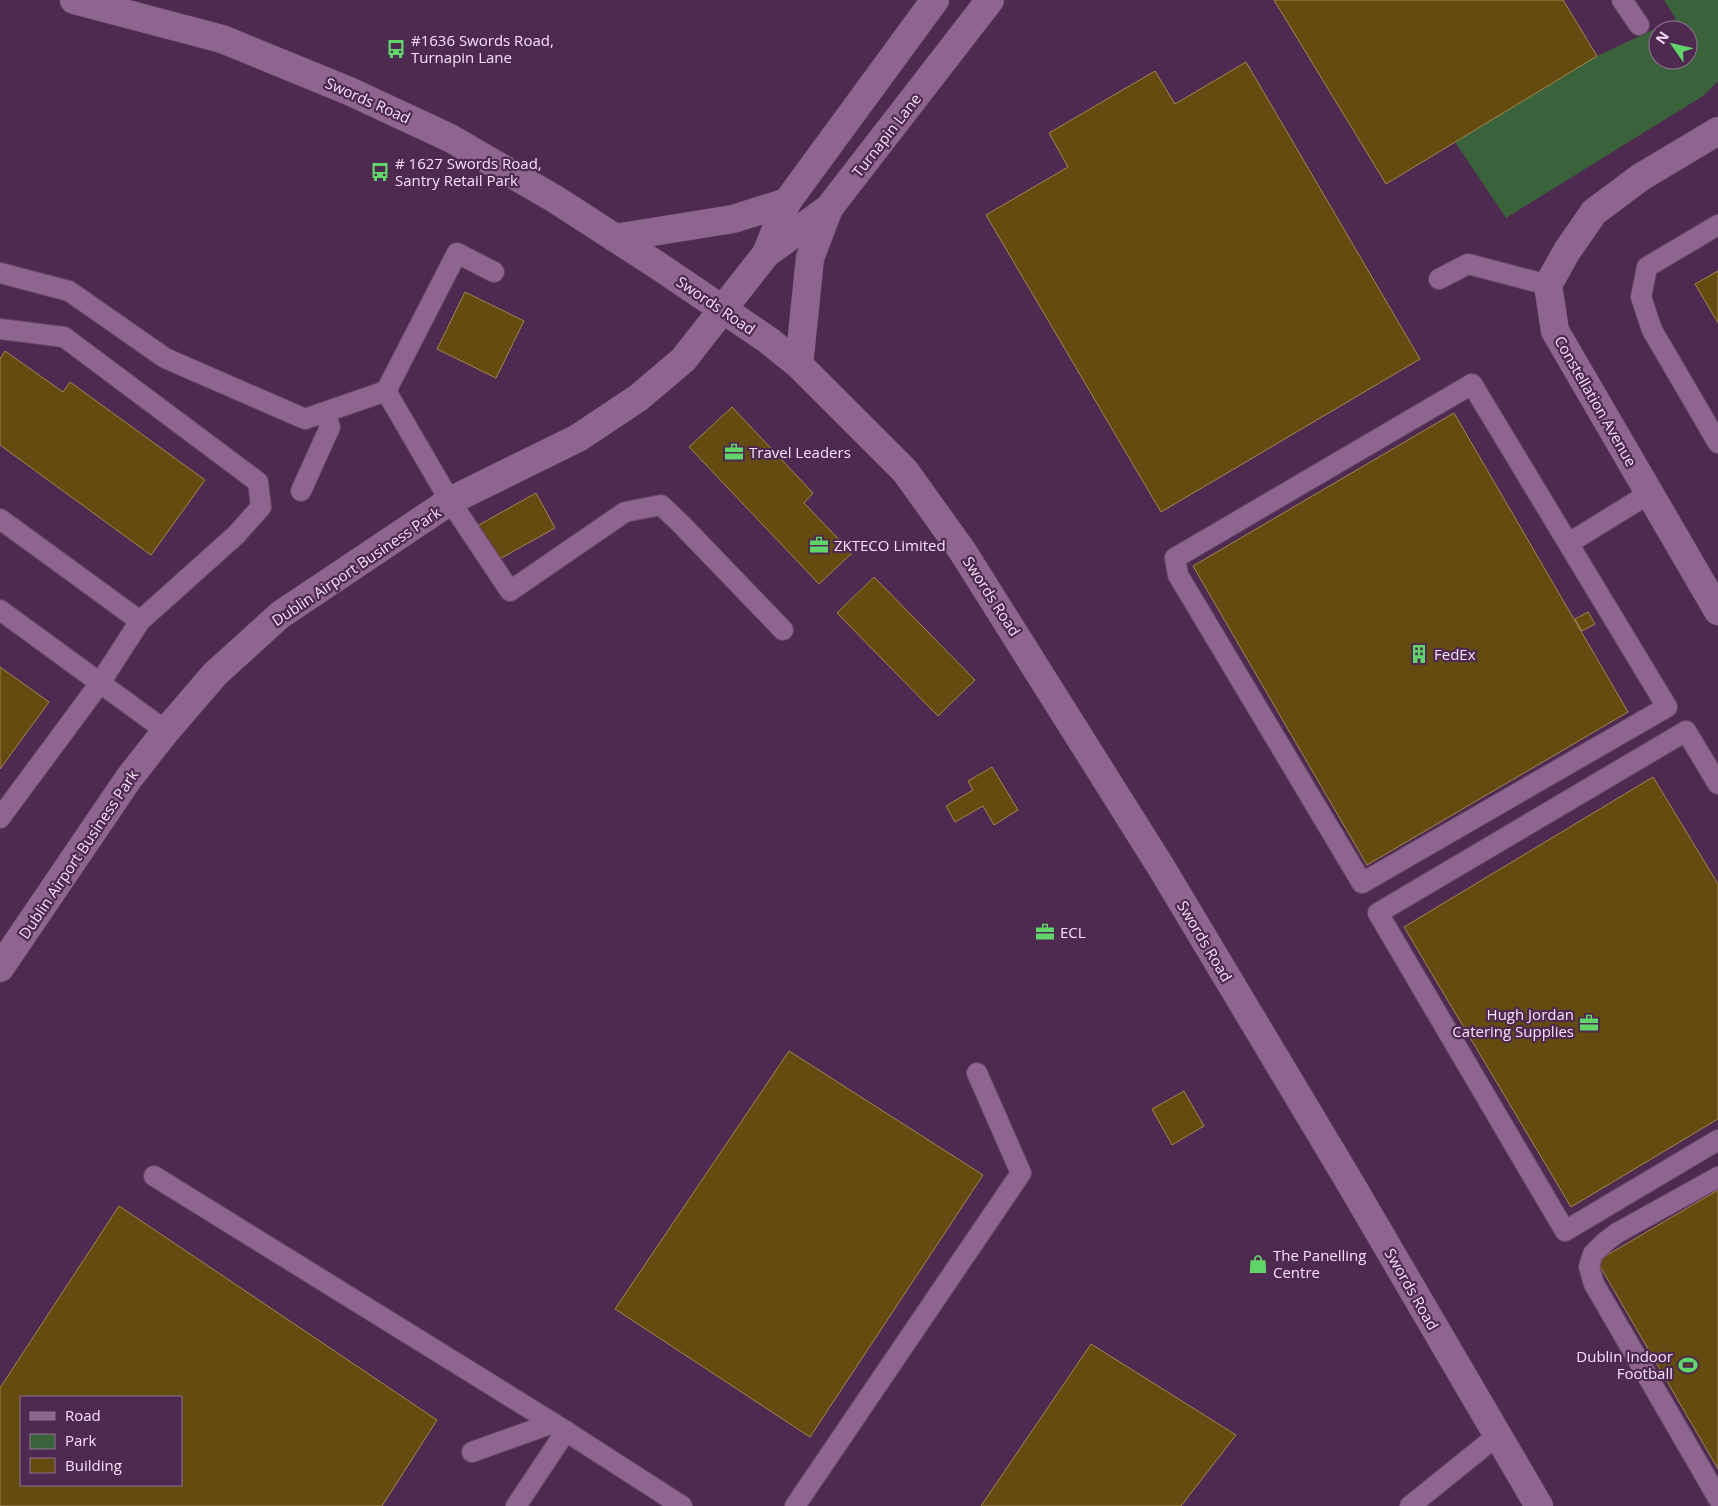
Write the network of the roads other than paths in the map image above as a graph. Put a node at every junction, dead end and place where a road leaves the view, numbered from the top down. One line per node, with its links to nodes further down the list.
1 (74, 0): 10 (main road, Swords Road)
2 (935, 0): 7 (main road, Turnapin Lane)
3 (990, 0): 8 (main road, Turnapin Lane)
4 (1622, 0): 5 (lane)
5 (1639, 25)
6 (1718, 131): 15 (main road)
7 (786, 202): 10 (main road); 11 (main road, Turnapin Lane)
8 (829, 208): 11 (main road, Turnapin Lane); 18 (main road)
9 (1718, 225): 21 (lane)
10 (615, 238): 16 (main road, Swords Road)
11 (766, 254): 16 (main road, Turnapin Lane)
12 (0, 272): 20 (lane)
13 (494, 272): 19 (lane)
14 (1439, 279): 15 (lane)
15 (1548, 285): 23 (main road, Constellation Avenue)
16 (723, 309): 18 (main road, Swords Road); 24 (main road, Dublin Airport Business Park)
17 (0, 329): 29 (lane)
18 (799, 365): 41 (main road, Swords Road)
19 (386, 390): 20 (lane); 24 (lane)
20 (325, 413): 22 (lane)
21 (1718, 442)
22 (301, 492)
23 (1650, 493): 26 (lane); 28 (main road, Constellation Avenue)
24 (450, 501): 30 (lane); 32 (main road, Dublin Airport Business Park)
25 (0, 519): 29 (lane)
26 (1569, 543): 26 (lane)
27 (0, 610): 31 (lane)
28 (1718, 611)
29 (140, 621): 31 (lane)
30 (783, 630)
31 (100, 683): 32 (lane); 34 (lane)
32 (166, 731): 35 (main road, Dublin Airport Business Park)
33 (1718, 784): 37 (lane)
34 (0, 818)
35 (0, 968)
36 (977, 1073): 46 (lane)
37 (1718, 1140)
38 (154, 1176): 40 (lane)
39 (1718, 1177): 43 (lane)
40 (559, 1427): 42 (lane); 44 (lane); 45 (lane)
41 (1498, 1435): 47 (lane); 48 (main road, Swords Road)
42 (472, 1452)
43 (1718, 1498)
44 (516, 1506)
45 (682, 1506)
46 (795, 1506)
47 (1410, 1506)
48 (1539, 1506)

